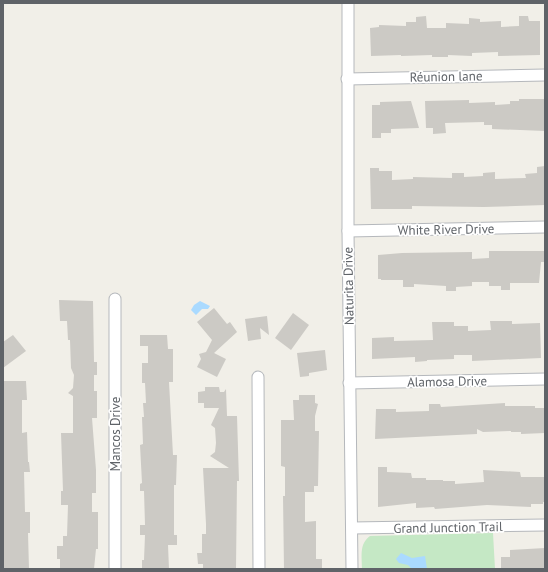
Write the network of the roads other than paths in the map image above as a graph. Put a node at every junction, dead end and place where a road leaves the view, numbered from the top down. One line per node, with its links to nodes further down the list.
1 (348, 3): 3 (street, Naturita Drive)
2 (545, 75): 3 (street, Réunion lane)
3 (347, 79): 5 (street, Naturita Drive)
4 (545, 227): 5 (street, White River Drive)
5 (348, 231): 9 (street, Naturita Drive)
6 (115, 299): 12 (street, Mancos Drive)
7 (258, 377): 13 (street)
8 (545, 378): 9 (street, Alamosa Drive)
9 (349, 383): 11 (street, Naturita Drive)
10 (545, 525): 11 (street, Grand Junction Trail)
11 (352, 528): 14 (street, Naturita Drive)
12 (115, 569)
13 (259, 569)
14 (352, 569)

